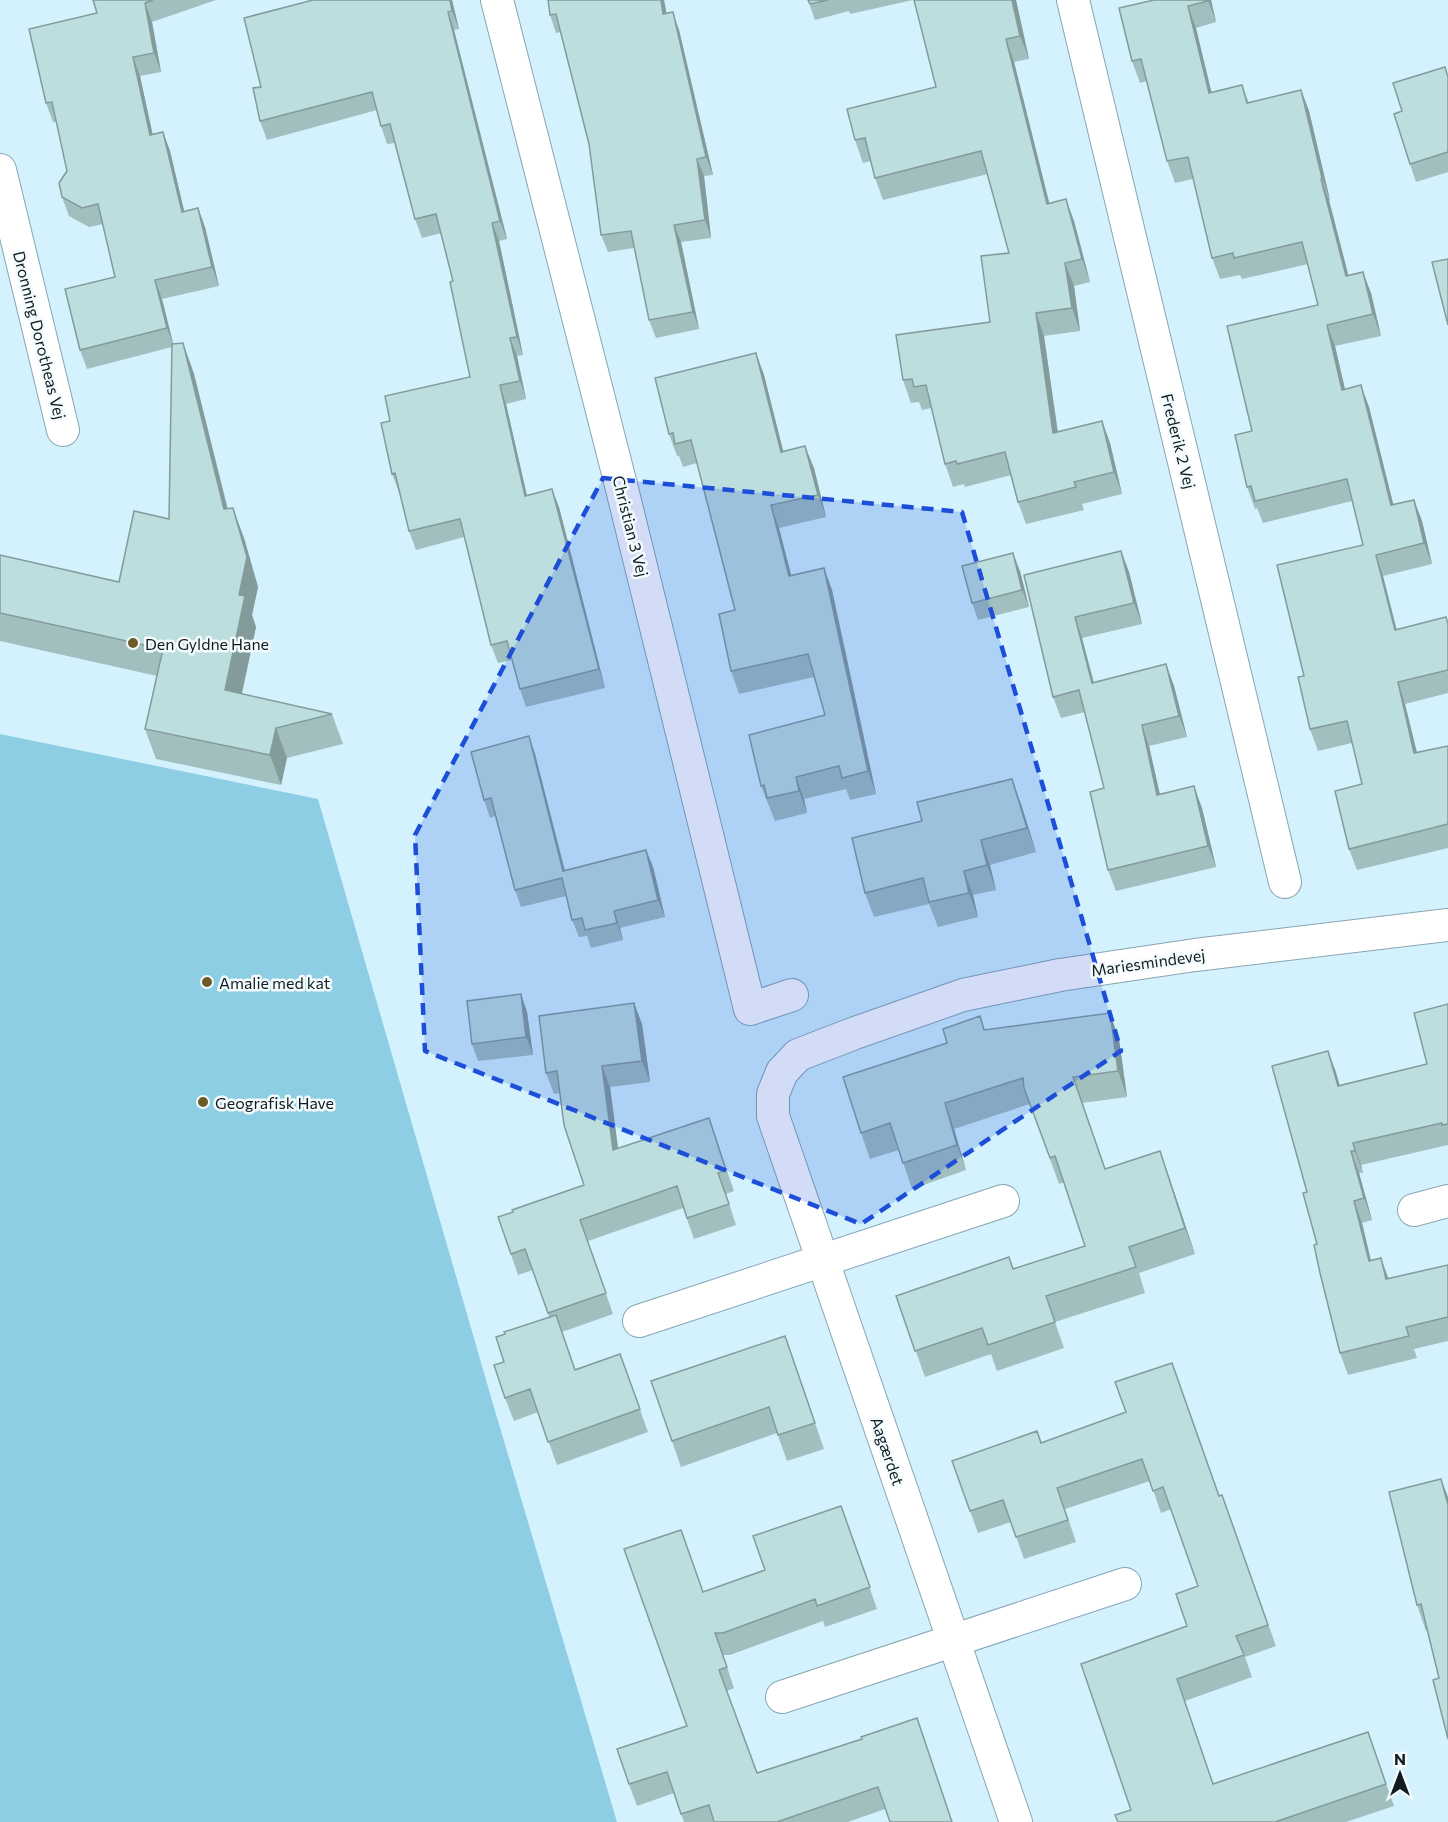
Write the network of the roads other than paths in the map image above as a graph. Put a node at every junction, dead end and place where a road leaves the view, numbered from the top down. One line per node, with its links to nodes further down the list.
1 (498, 0): 7 (street, Christian 3 Vej)
2 (1072, 0): 5 (street, Frederik 2 Vej)
3 (0, 170): 4 (street, Dronning Dorotheas Vej)
4 (63, 430)
5 (1285, 882)
6 (1448, 925): 8 (street, Mariesmindevej)
7 (792, 995)
8 (855, 1033): 12 (street, Aagærdet)
9 (1003, 1201): 12 (street)
10 (1448, 1201): 11 (street)
11 (1414, 1210)
12 (823, 1261): 13 (street); 15 (street, Aagærdet)
13 (639, 1321)
14 (1125, 1584): 15 (street)
15 (953, 1640): 16 (street); 17 (street, Aagærdet)
16 (782, 1696)
17 (1016, 1822)

